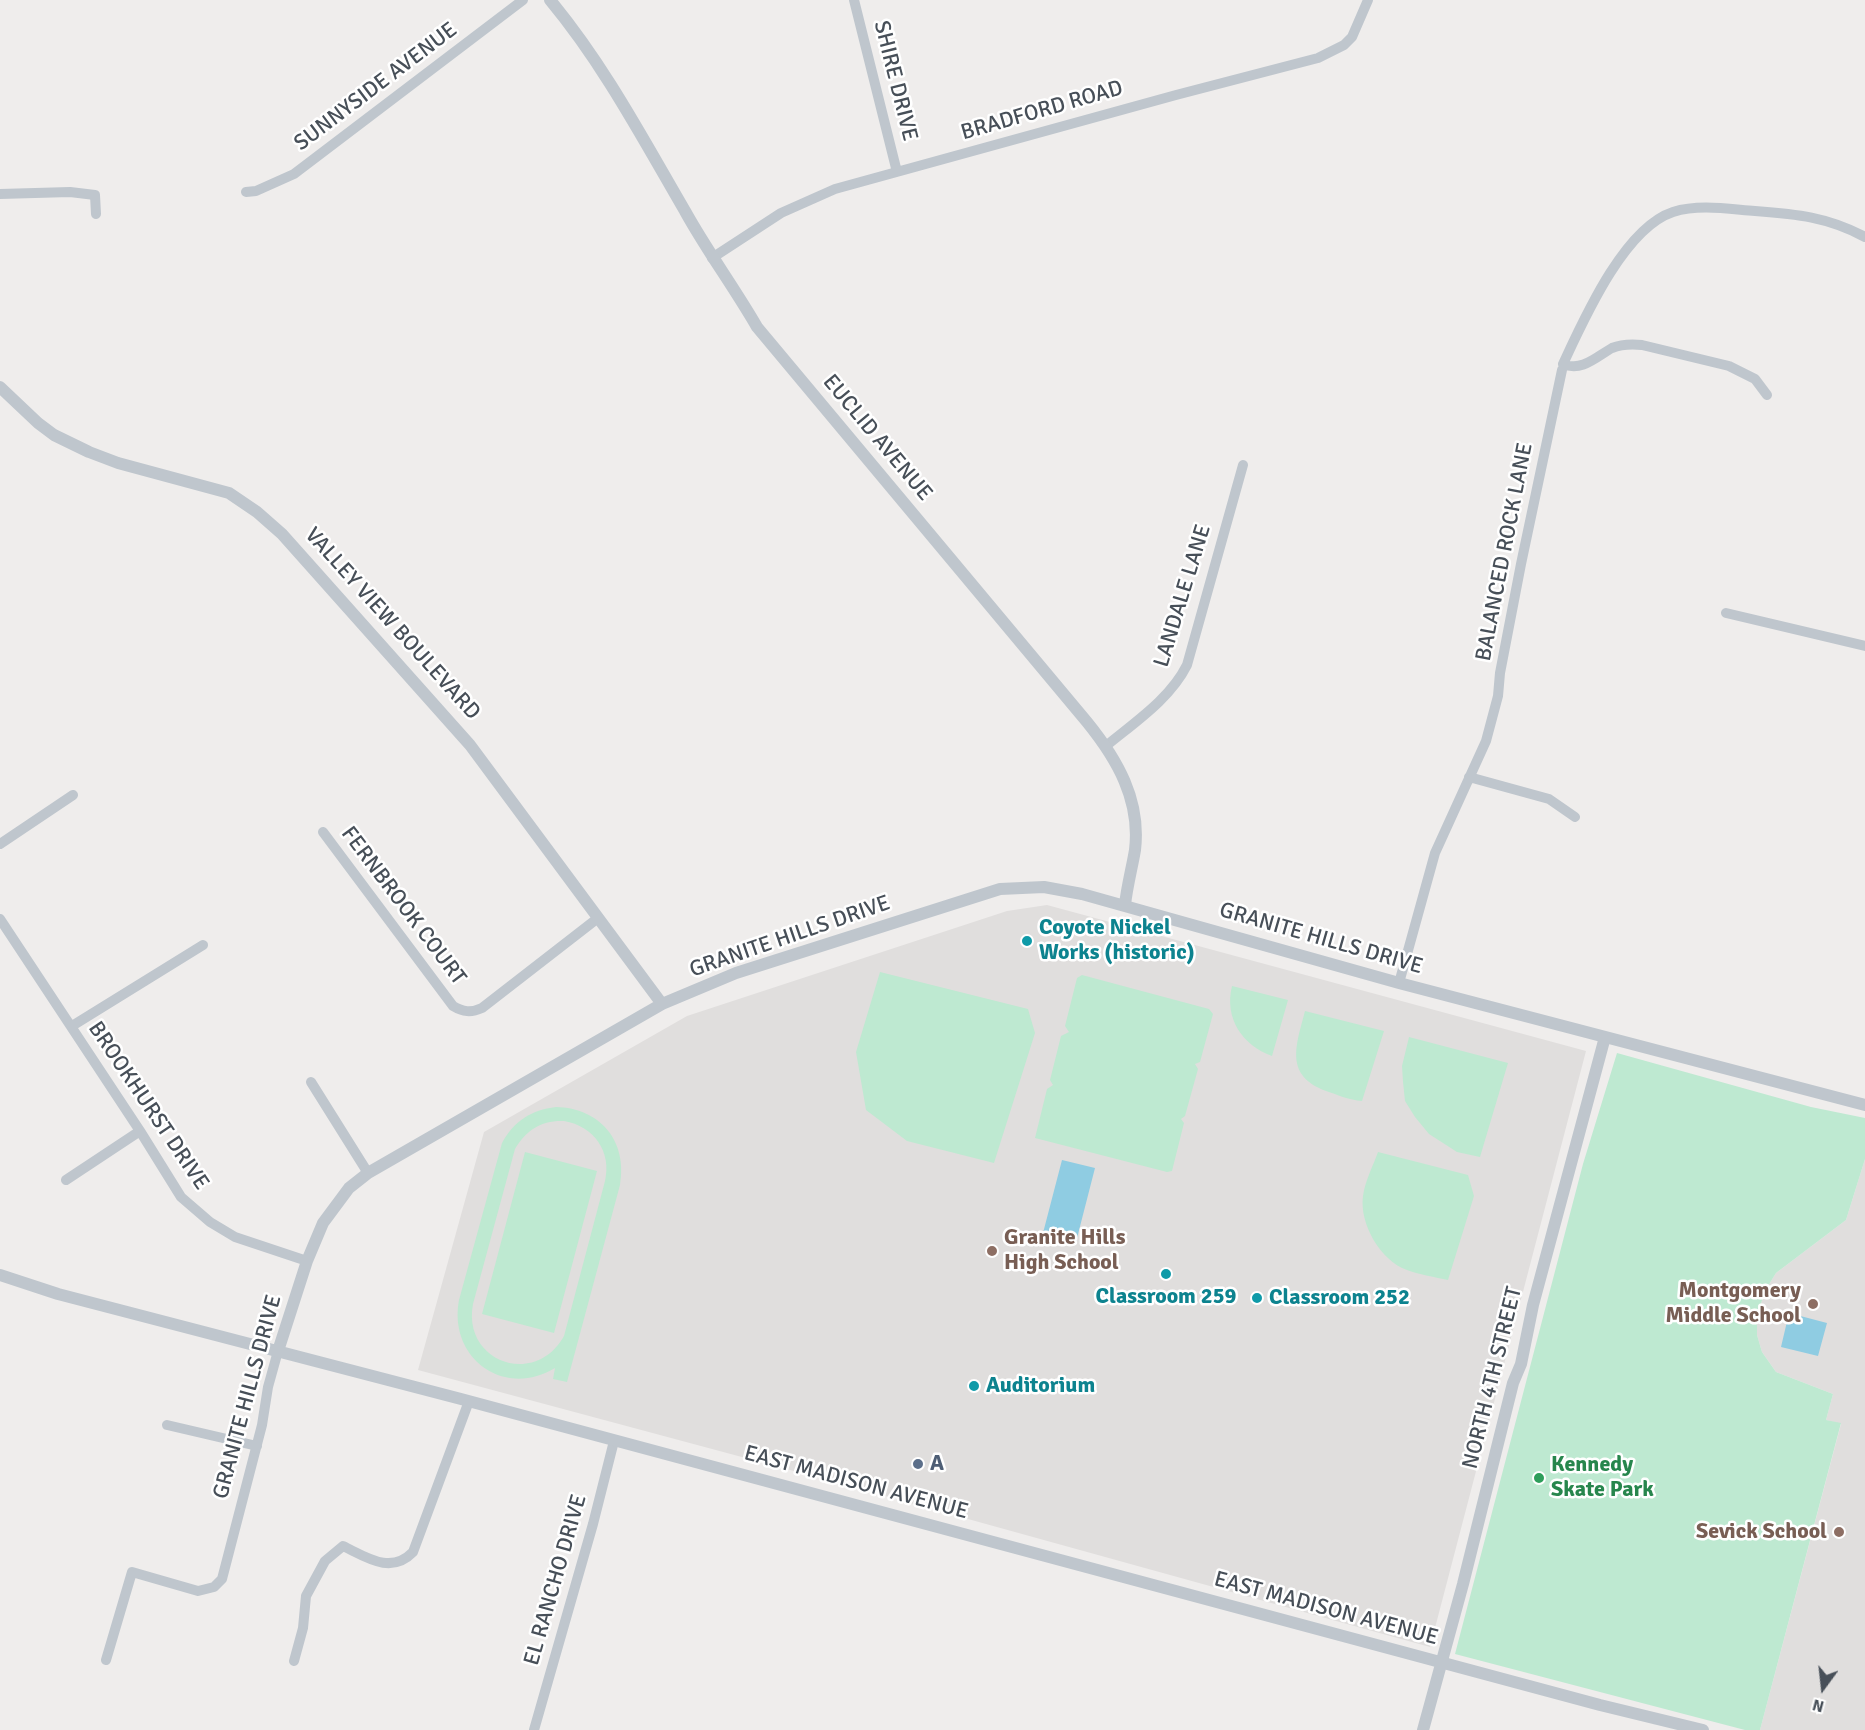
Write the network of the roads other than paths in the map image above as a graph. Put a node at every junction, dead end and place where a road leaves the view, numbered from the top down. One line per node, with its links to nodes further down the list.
1 (523, 0): 6 (street, SUNNYSIDE AVENUE)
2 (550, 0): 10 (street, EUCLID AVENUE)
3 (854, 0): 5 (street, SHIRE DRIVE)
4 (1368, 0): 5 (street, BRADFORD ROAD)
5 (897, 172): 10 (street, BRADFORD ROAD)
6 (246, 192)
7 (0, 194): 8 (street)
8 (96, 214)
9 (1865, 237): 11 (street, BALANCED ROCK LANE)
10 (712, 258): 17 (street, EUCLID AVENUE)
11 (1562, 367): 13 (street); 18 (street, BALANCED ROCK LANE)
12 (0, 387): 24 (street, VALLEY VIEW BOULEVARD)
13 (1767, 394)
14 (1243, 465): 17 (street, LANDALE LANE)
15 (1726, 613): 16 (street)
16 (1865, 646)
17 (1106, 746): 23 (street, EUCLID AVENUE)
18 (1469, 777): 20 (street); 27 (street, BALANCED ROCK LANE)
19 (73, 795): 22 (street)
20 (1575, 817)
21 (323, 832): 24 (street, FERNBROOK COURT)
22 (0, 844)
23 (1125, 905): 27 (street, GRANITE HILLS DRIVE); 28 (street, GRANITE HILLS DRIVE)
24 (598, 918): 28 (street, VALLEY VIEW BOULEVARD)
25 (0, 919): 29 (street, BROOKHURST DRIVE)
26 (203, 945): 29 (street)
27 (1399, 983): 30 (street, GRANITE HILLS DRIVE)
28 (662, 1004): 34 (street, GRANITE HILLS DRIVE)
29 (72, 1026): 33 (street, BROOKHURST DRIVE)
30 (1605, 1037): 32 (street, GRANITE HILLS DRIVE); 45 (street, NORTH 4TH STREET)
31 (311, 1082): 34 (street)
32 (1865, 1105)
33 (140, 1131): 35 (street); 36 (street, BROOKHURST DRIVE)
34 (368, 1173): 36 (street, GRANITE HILLS DRIVE)
35 (66, 1180)
36 (307, 1261): 38 (street, GRANITE HILLS DRIVE)
37 (0, 1275): 38 (street, EAST MADISON AVENUE)
38 (278, 1351): 39 (street, EAST MADISON AVENUE); 42 (street, GRANITE HILLS DRIVE)
39 (469, 1401): 41 (street, EAST MADISON AVENUE); 44 (street)
40 (167, 1425): 42 (street)
41 (614, 1440): 45 (street, EAST MADISON AVENUE); 47 (street, EL RANCHO DRIVE)
42 (257, 1446): 43 (street, GRANITE HILLS DRIVE)
43 (106, 1660)
44 (294, 1661)
45 (1442, 1661): 46 (street, EAST MADISON AVENUE); 48 (street, NORTH 4TH STREET)
46 (1698, 1729)
47 (534, 1730)
48 (1423, 1730)

